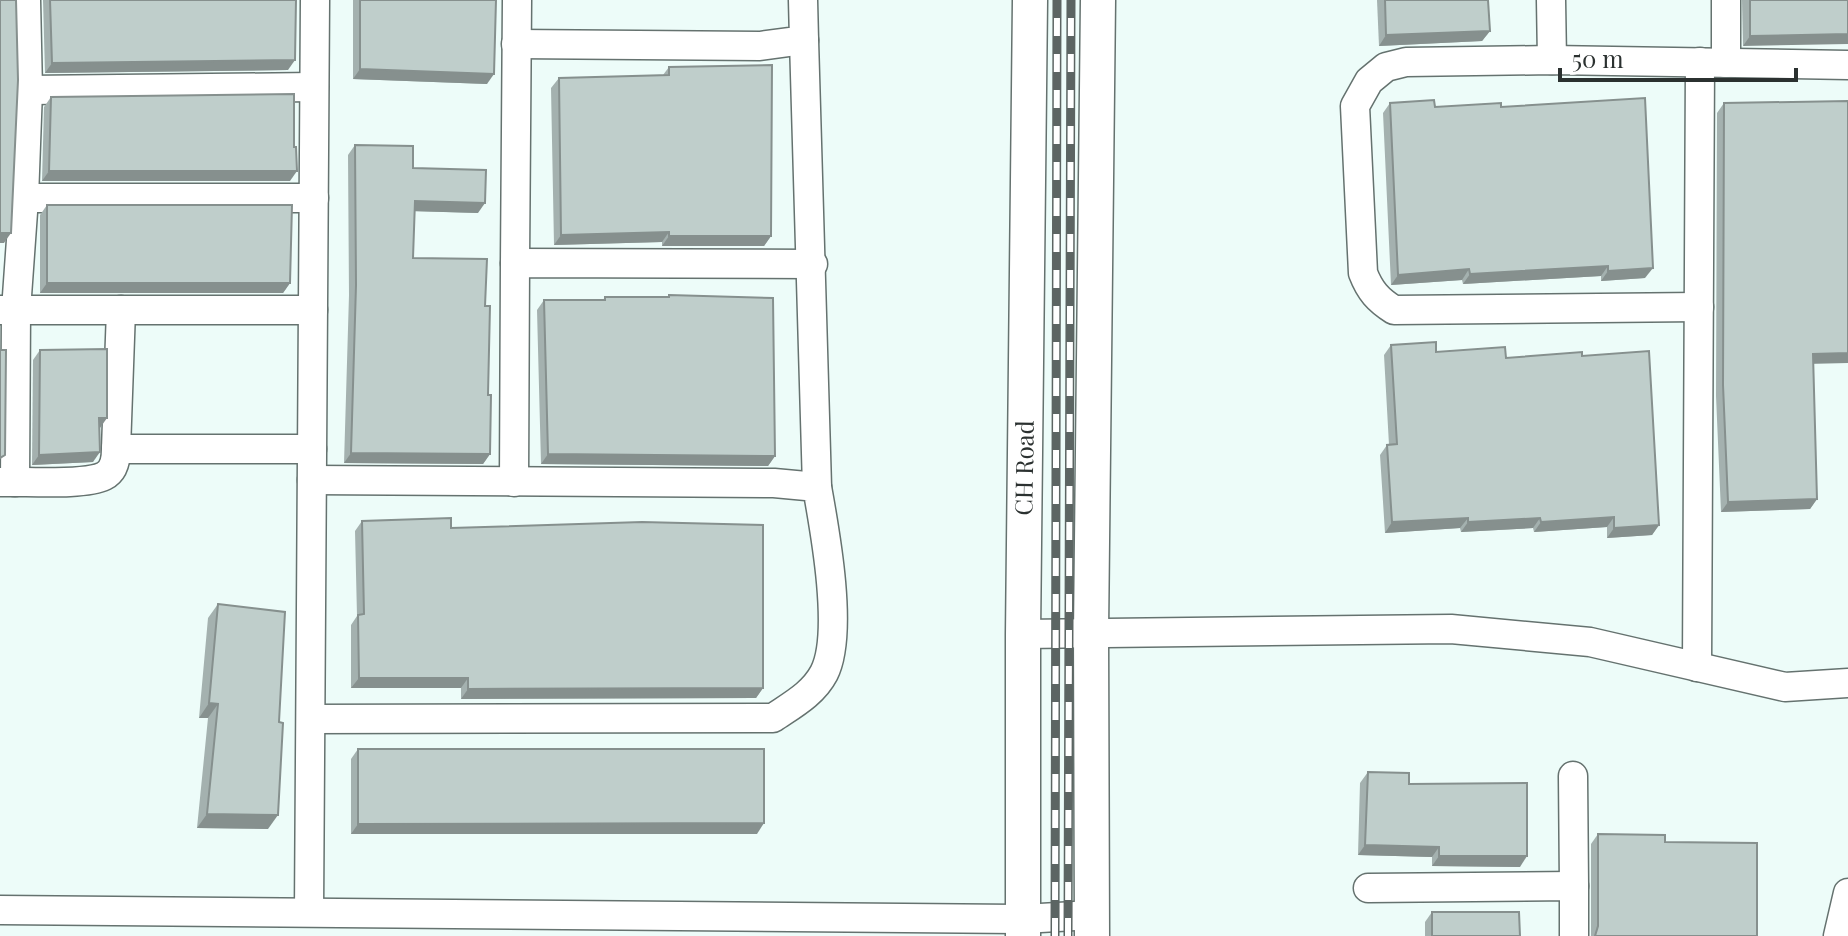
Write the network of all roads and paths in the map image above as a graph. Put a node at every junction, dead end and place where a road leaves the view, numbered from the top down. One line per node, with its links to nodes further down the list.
1 (26, 0): 15 (street)
2 (315, 0): 14 (street)
3 (517, 0): 10 (street)
4 (803, 0): 9 (street)
5 (1030, 0): 31 (street, CH Road)
6 (1098, 0): 30 (street)
7 (1551, 0): 11 (street)
8 (1726, 0): 12 (street)
9 (804, 40): 10 (street); 19 (street)
10 (516, 44): 18 (street)
11 (1552, 60): 12 (street); 20 (street)
12 (1713, 63): 13 (street); 20 (street)
13 (1848, 65)
14 (314, 87): 15 (street); 17 (street)
15 (28, 90): 16 (street)
16 (24, 198): 17 (street); 21 (street)
17 (314, 198): 23 (street)
18 (515, 263): 19 (street); 28 (street)
19 (813, 264): 29 (street)
20 (1699, 307): 32 (street)
21 (8, 310): 22 (street); 27 (street)
22 (121, 310): 23 (street); 24 (street)
23 (313, 310): 25 (street)
24 (116, 449): 25 (street); 27 (street)
25 (312, 449): 26 (street)
26 (312, 480): 28 (street); 34 (street)
27 (8, 482)
28 (514, 482): 29 (street)
29 (817, 487): 34 (street)
30 (1091, 632): 31 (street); 32 (street); 43 (street)
31 (1023, 634): 44 (street, CH Road)
32 (1697, 667): 33 (street)
33 (1848, 683)
34 (311, 719): 40 (street)
35 (1573, 776): 36 (street)
36 (1574, 886): 37 (street); 45 (street)
37 (1368, 888)
38 (1848, 893): 46 (street)
39 (0, 910): 40 (street)
40 (309, 912): 41 (street)
41 (536, 925): 42 (street)
42 (834, 926): 44 (street)
43 (1092, 926): 44 (street)
44 (1023, 927)
45 (1574, 936)
46 (1838, 936)

